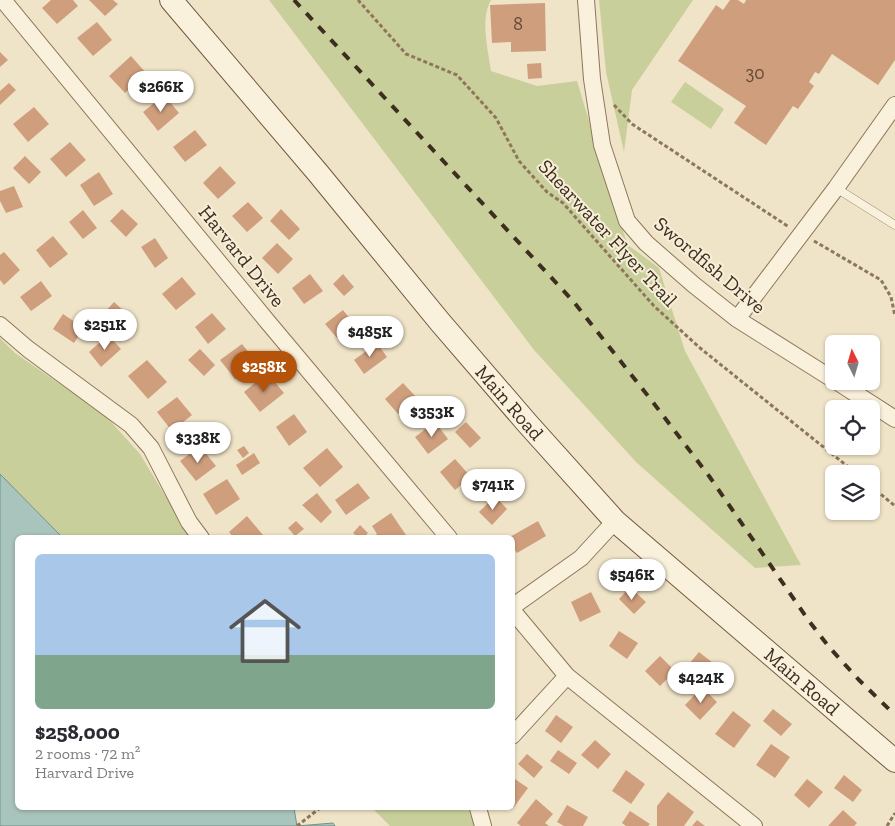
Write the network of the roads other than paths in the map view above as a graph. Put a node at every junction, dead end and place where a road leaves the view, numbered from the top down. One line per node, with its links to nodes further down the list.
1 (4, 0): 3 (street); 15 (street, Harvard Drive)
2 (586, 0): 8 (street, Swordfish Drive)
3 (0, 3)
4 (180, 3): 13 (main road, Main Road)
5 (895, 105): 6 (street)
6 (836, 188): 7 (lane); 8 (street)
7 (895, 225)
8 (736, 319): 10 (street, Swordfish Drive)
9 (0, 326): 14 (street)
10 (825, 375)
11 (849, 390): 12 (street, Swordfish Drive)
12 (895, 419)
13 (615, 521): 16 (street); 20 (main road, Main Road)
14 (199, 535)
15 (446, 535)
16 (515, 606)
17 (515, 612): 18 (street)
18 (567, 676): 19 (street); 23 (street)
19 (515, 733)
20 (895, 761)
21 (479, 810): 22 (street)
22 (483, 826)
23 (754, 826)

